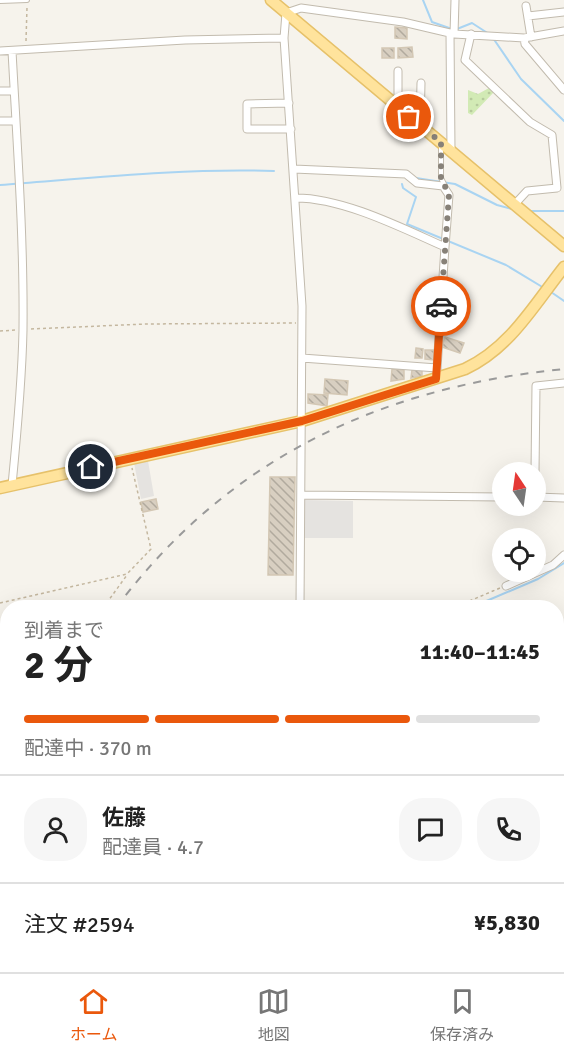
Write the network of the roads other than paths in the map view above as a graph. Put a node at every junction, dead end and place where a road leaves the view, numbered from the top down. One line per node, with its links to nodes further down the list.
1 (27, 0): 4 (lane)
2 (271, 0): 7 (main road)
3 (454, 0): 10 (street)
4 (0, 1)
5 (526, 6): 8 (street)
6 (564, 12): 8 (street)
7 (286, 13): 10 (street); 13 (street); 22 (main road)
8 (528, 16): 12 (street)
9 (564, 31): 12 (street)
10 (453, 32): 11 (street); 30 (street)
11 (471, 34): 12 (street); 29 (street)
12 (528, 37): 18 (street)
13 (284, 38): 15 (street); 21 (street)
14 (0, 51): 15 (street)
15 (12, 51): 20 (street)
16 (398, 71): 22 (street)
17 (421, 83): 25 (street)
18 (564, 90)
19 (0, 91): 20 (street)
20 (14, 91): 24 (street)
21 (289, 103): 26 (street); 26 (street)
22 (398, 108): 25 (main road)
23 (0, 121): 24 (street)
24 (16, 121): 44 (street)
25 (420, 125): 27 (main road)
26 (291, 129): 31 (street)
27 (441, 142): 30 (main road); 32 (lane)
28 (564, 148): 29 (street)
29 (554, 149): 33 (street)
30 (451, 150): 35 (main road)
31 (294, 169): 32 (street); 34 (street)
32 (445, 187): 36 (street)
33 (561, 188): 35 (street)
34 (296, 198): 36 (street); 39 (street)
35 (515, 204): 37 (main road)
36 (446, 243): 40 (street)
37 (564, 246)
38 (564, 267): 40 (main road)
39 (302, 358): 40 (street); 42 (street)
40 (437, 373): 42 (main road)
41 (564, 383): 43 (street)
42 (302, 421): 44 (main road); 46 (street)
43 (535, 462)
44 (12, 485): 45 (main road)
45 (0, 488)
46 (301, 495): 47 (street); 52 (street)
47 (492, 497)
48 (546, 497): 49 (street)
49 (564, 498)
50 (564, 555): 51 (street)
51 (506, 586)
52 (300, 600)

